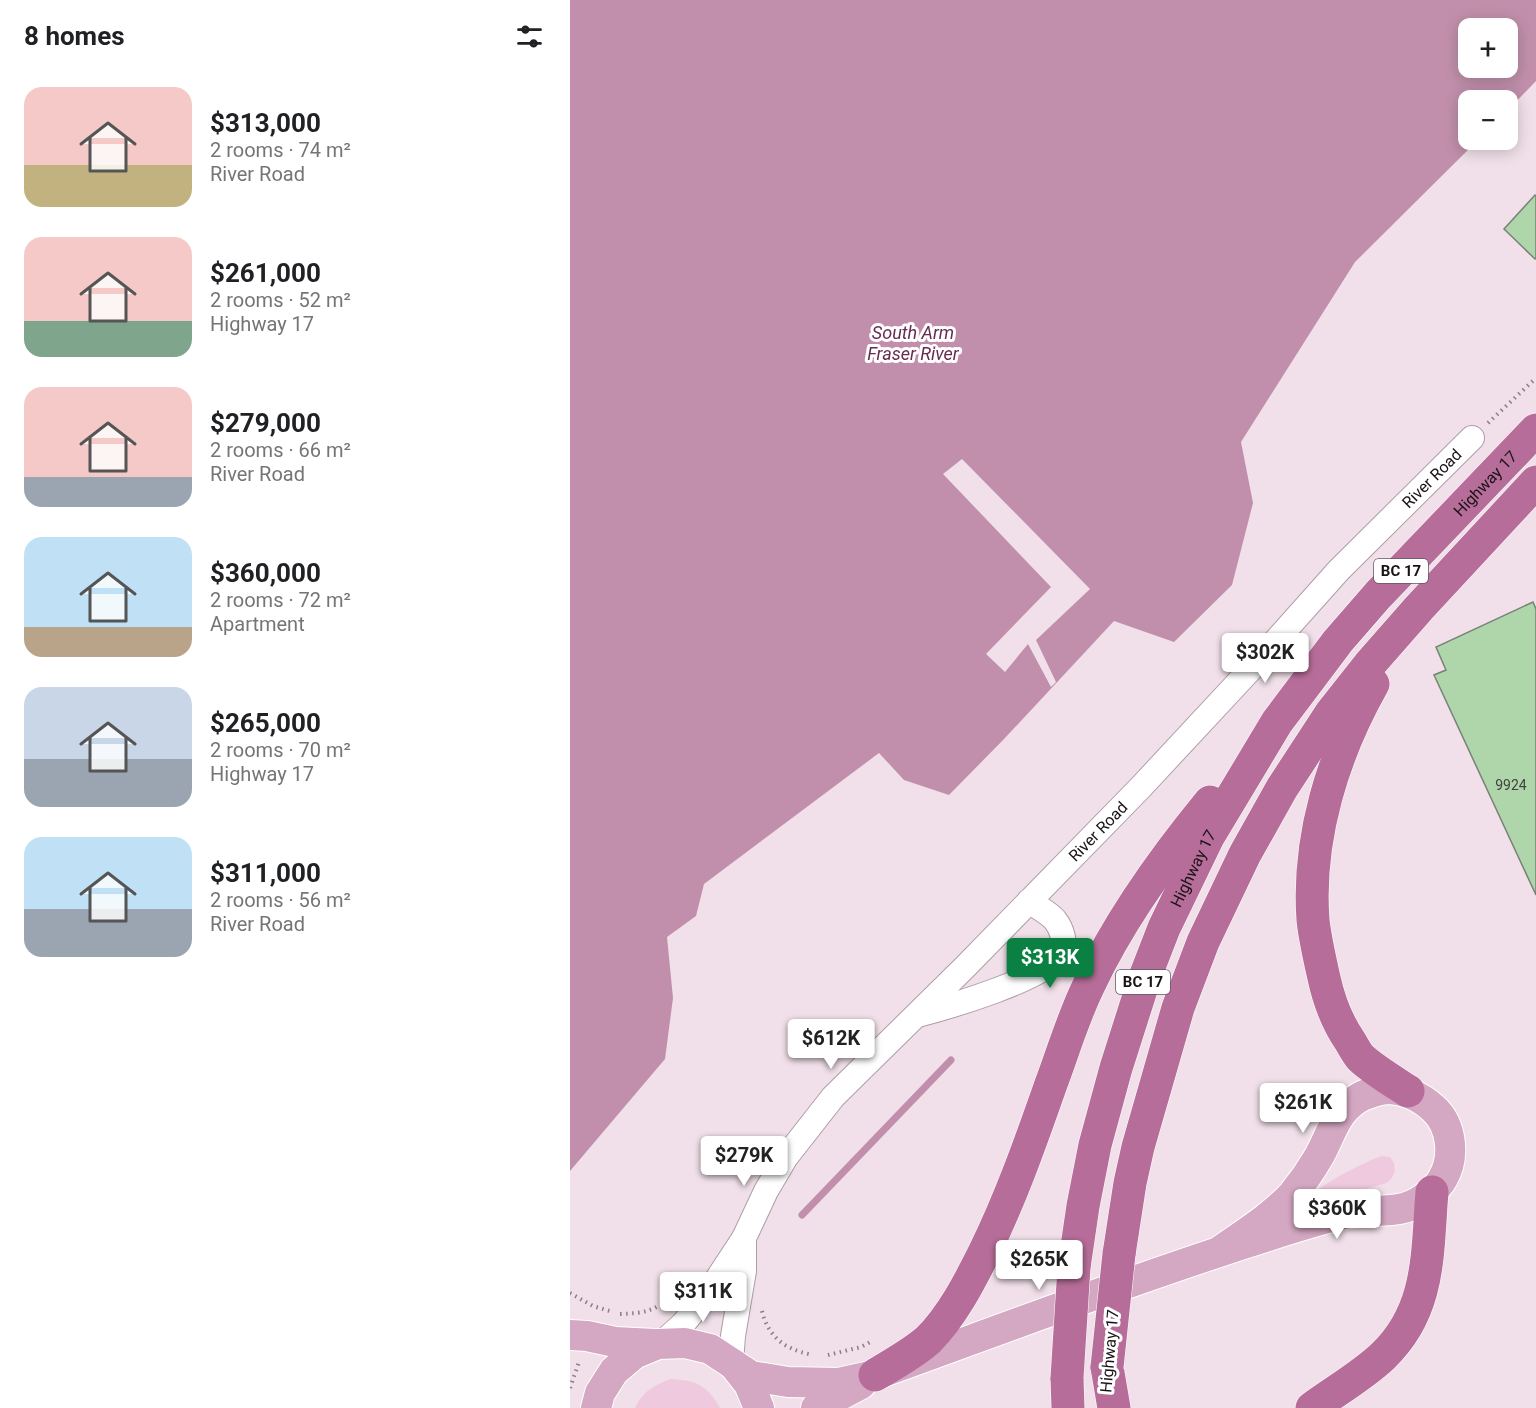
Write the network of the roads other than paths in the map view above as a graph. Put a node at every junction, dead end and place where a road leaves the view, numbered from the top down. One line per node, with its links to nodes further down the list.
1 (1536, 430): 5 (highway, Highway 17 / BC 17)
2 (1472, 438): 6 (street, River Road)
3 (1536, 482): 4 (highway, Highway 17 / BC 17)
4 (1419, 608): 8 (highway, BC 17); 15 (highway, Highway 17 / BC 17, bridge)
5 (1277, 722): 16 (highway); 17 (highway, Highway 17 / BC 17, bridge)
6 (1029, 901): 7 (street, River Road); 7 (street)
7 (914, 1017): 10 (street, River Road)
8 (1408, 1091): 9 (main road); 11 (main road)
9 (1432, 1192): 11 (main road); 23 (highway)
10 (744, 1238): 13 (street, River Road); 14 (street, River Road)
11 (1220, 1251): 16 (main road)
12 (570, 1335): 13 (main road)
13 (660, 1344): 14 (main road); 18 (main road)
14 (731, 1363): 16 (main road); 19 (main road)
15 (1107, 1367): 21 (highway, Highway 17 / BC 17); 22 (highway)
16 (875, 1375): 20 (main road)
17 (1068, 1393)
18 (596, 1408)
19 (759, 1408)
20 (816, 1408)
21 (1104, 1408)
22 (1114, 1408)
23 (1312, 1408)

